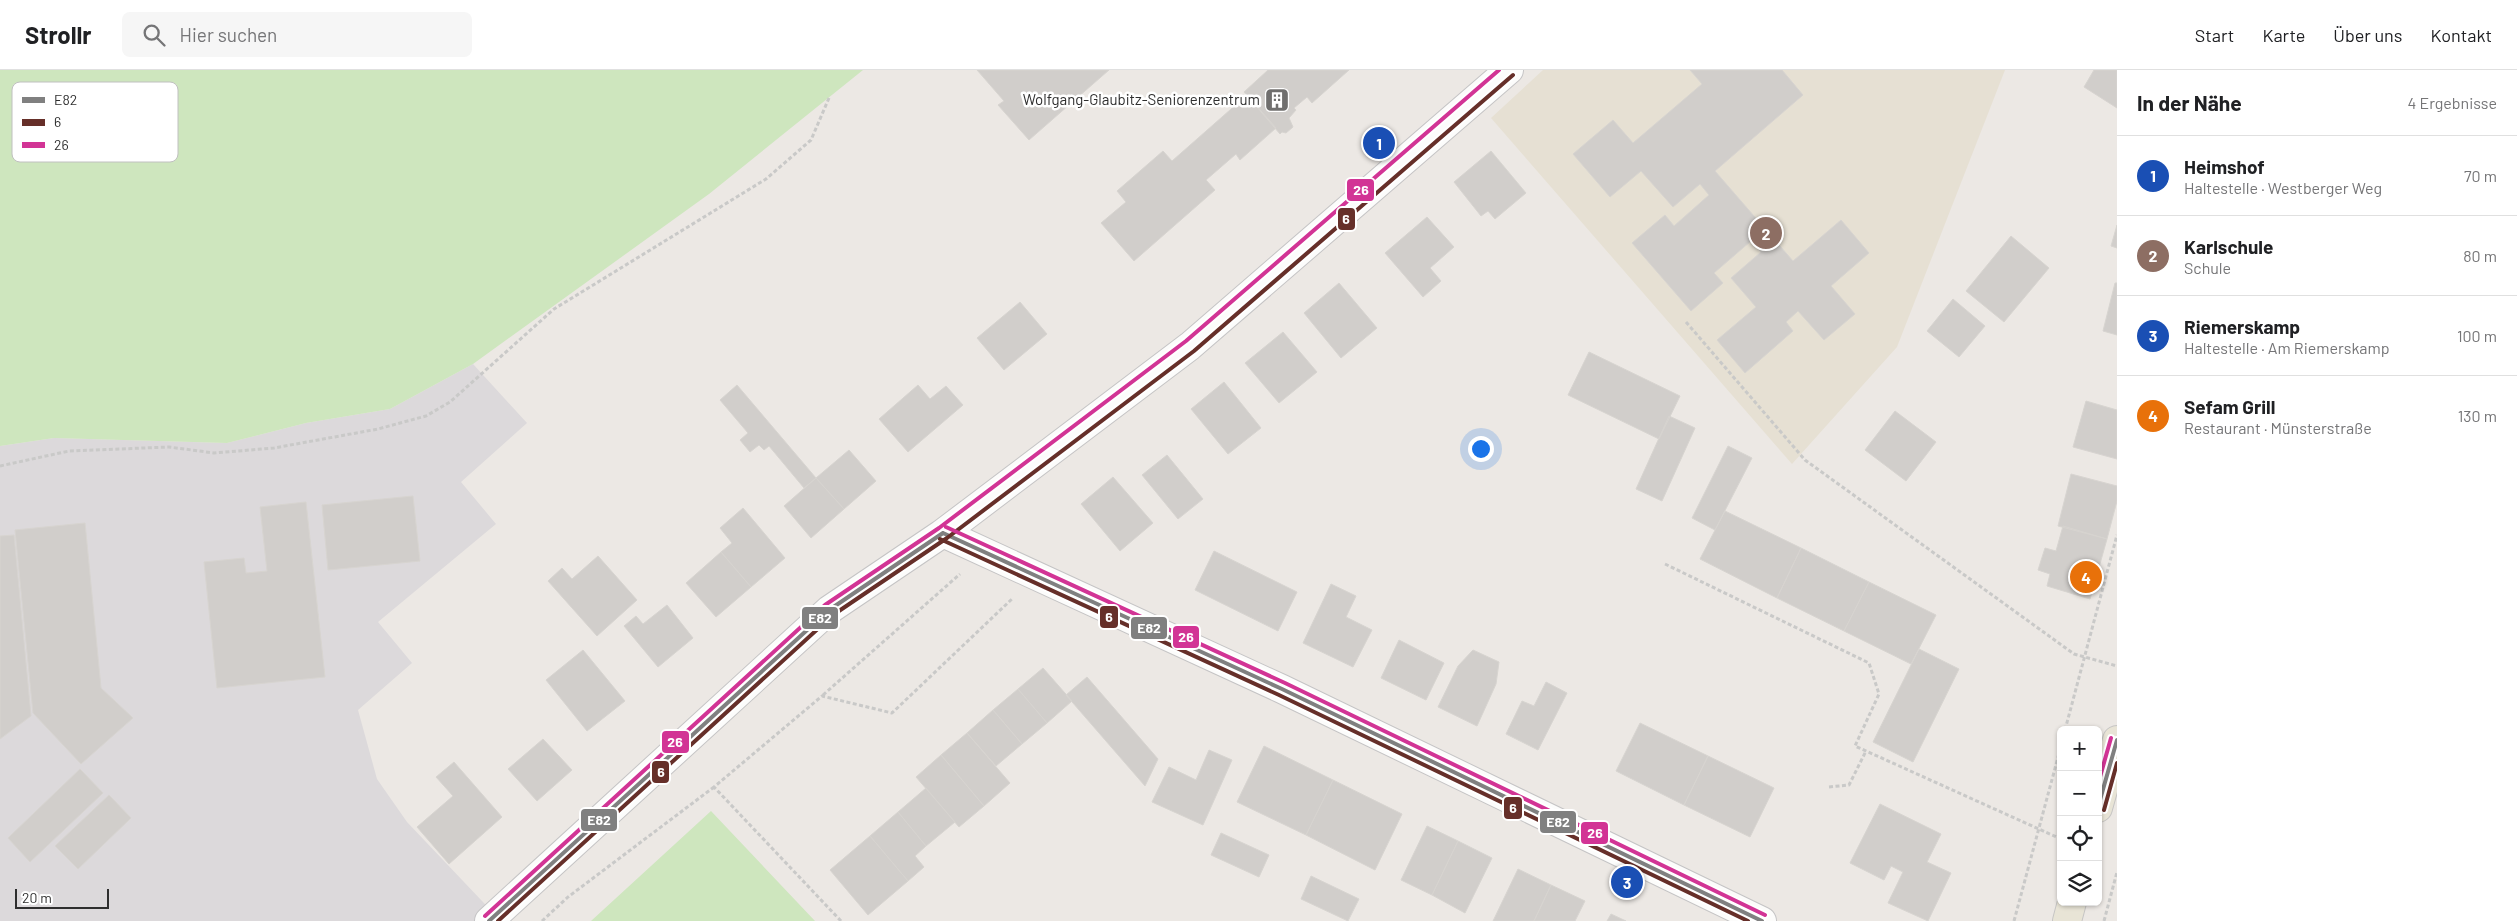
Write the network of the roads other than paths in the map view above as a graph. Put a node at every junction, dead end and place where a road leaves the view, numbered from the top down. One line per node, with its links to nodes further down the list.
1 (1509, 70): 2 (street)
2 (943, 533): 6 (street); 7 (street)
3 (2117, 740): 4 (main road)
4 (2102, 794)
5 (2071, 906): 8 (main road)
6 (489, 921)
7 (1762, 921)
8 (2067, 921)

